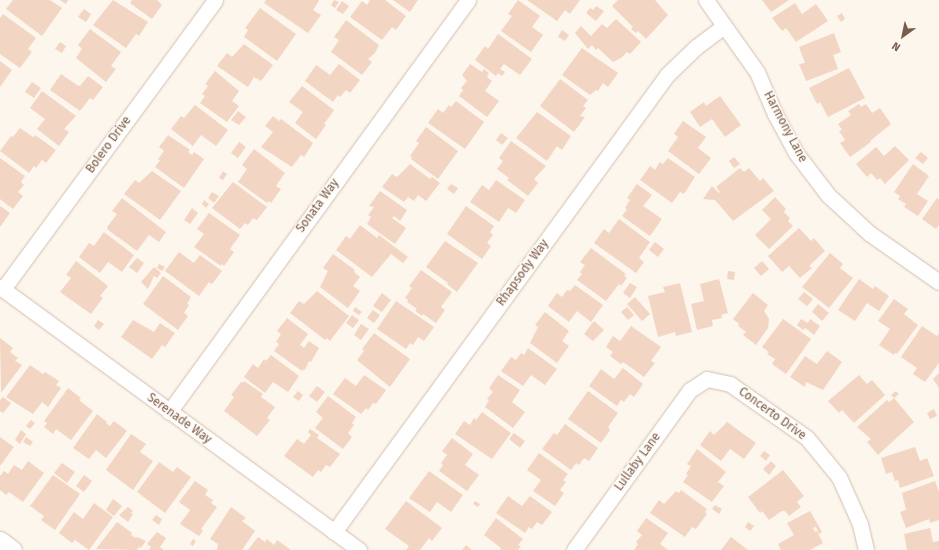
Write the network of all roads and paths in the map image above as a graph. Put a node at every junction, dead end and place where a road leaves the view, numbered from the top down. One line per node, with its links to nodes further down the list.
1 (215, 0): 6 (street, Bolero Drive)
2 (468, 0): 8 (street, Sonata Way)
3 (706, 0): 4 (street, Harmony Lane)
4 (724, 26): 5 (street, Harmony Lane); 9 (street, Rhapsody Way)
5 (939, 282)
6 (2, 288): 8 (street, Serenade Way)
7 (707, 379): 13 (street, Lullaby Lane); 14 (street, Concerto Drive)
8 (169, 412): 9 (street, Serenade Way)
9 (334, 532): 12 (street, Serenade Way)
10 (0, 541): 11 (street)
11 (12, 550)
12 (359, 550)
13 (574, 550)
14 (866, 550)

